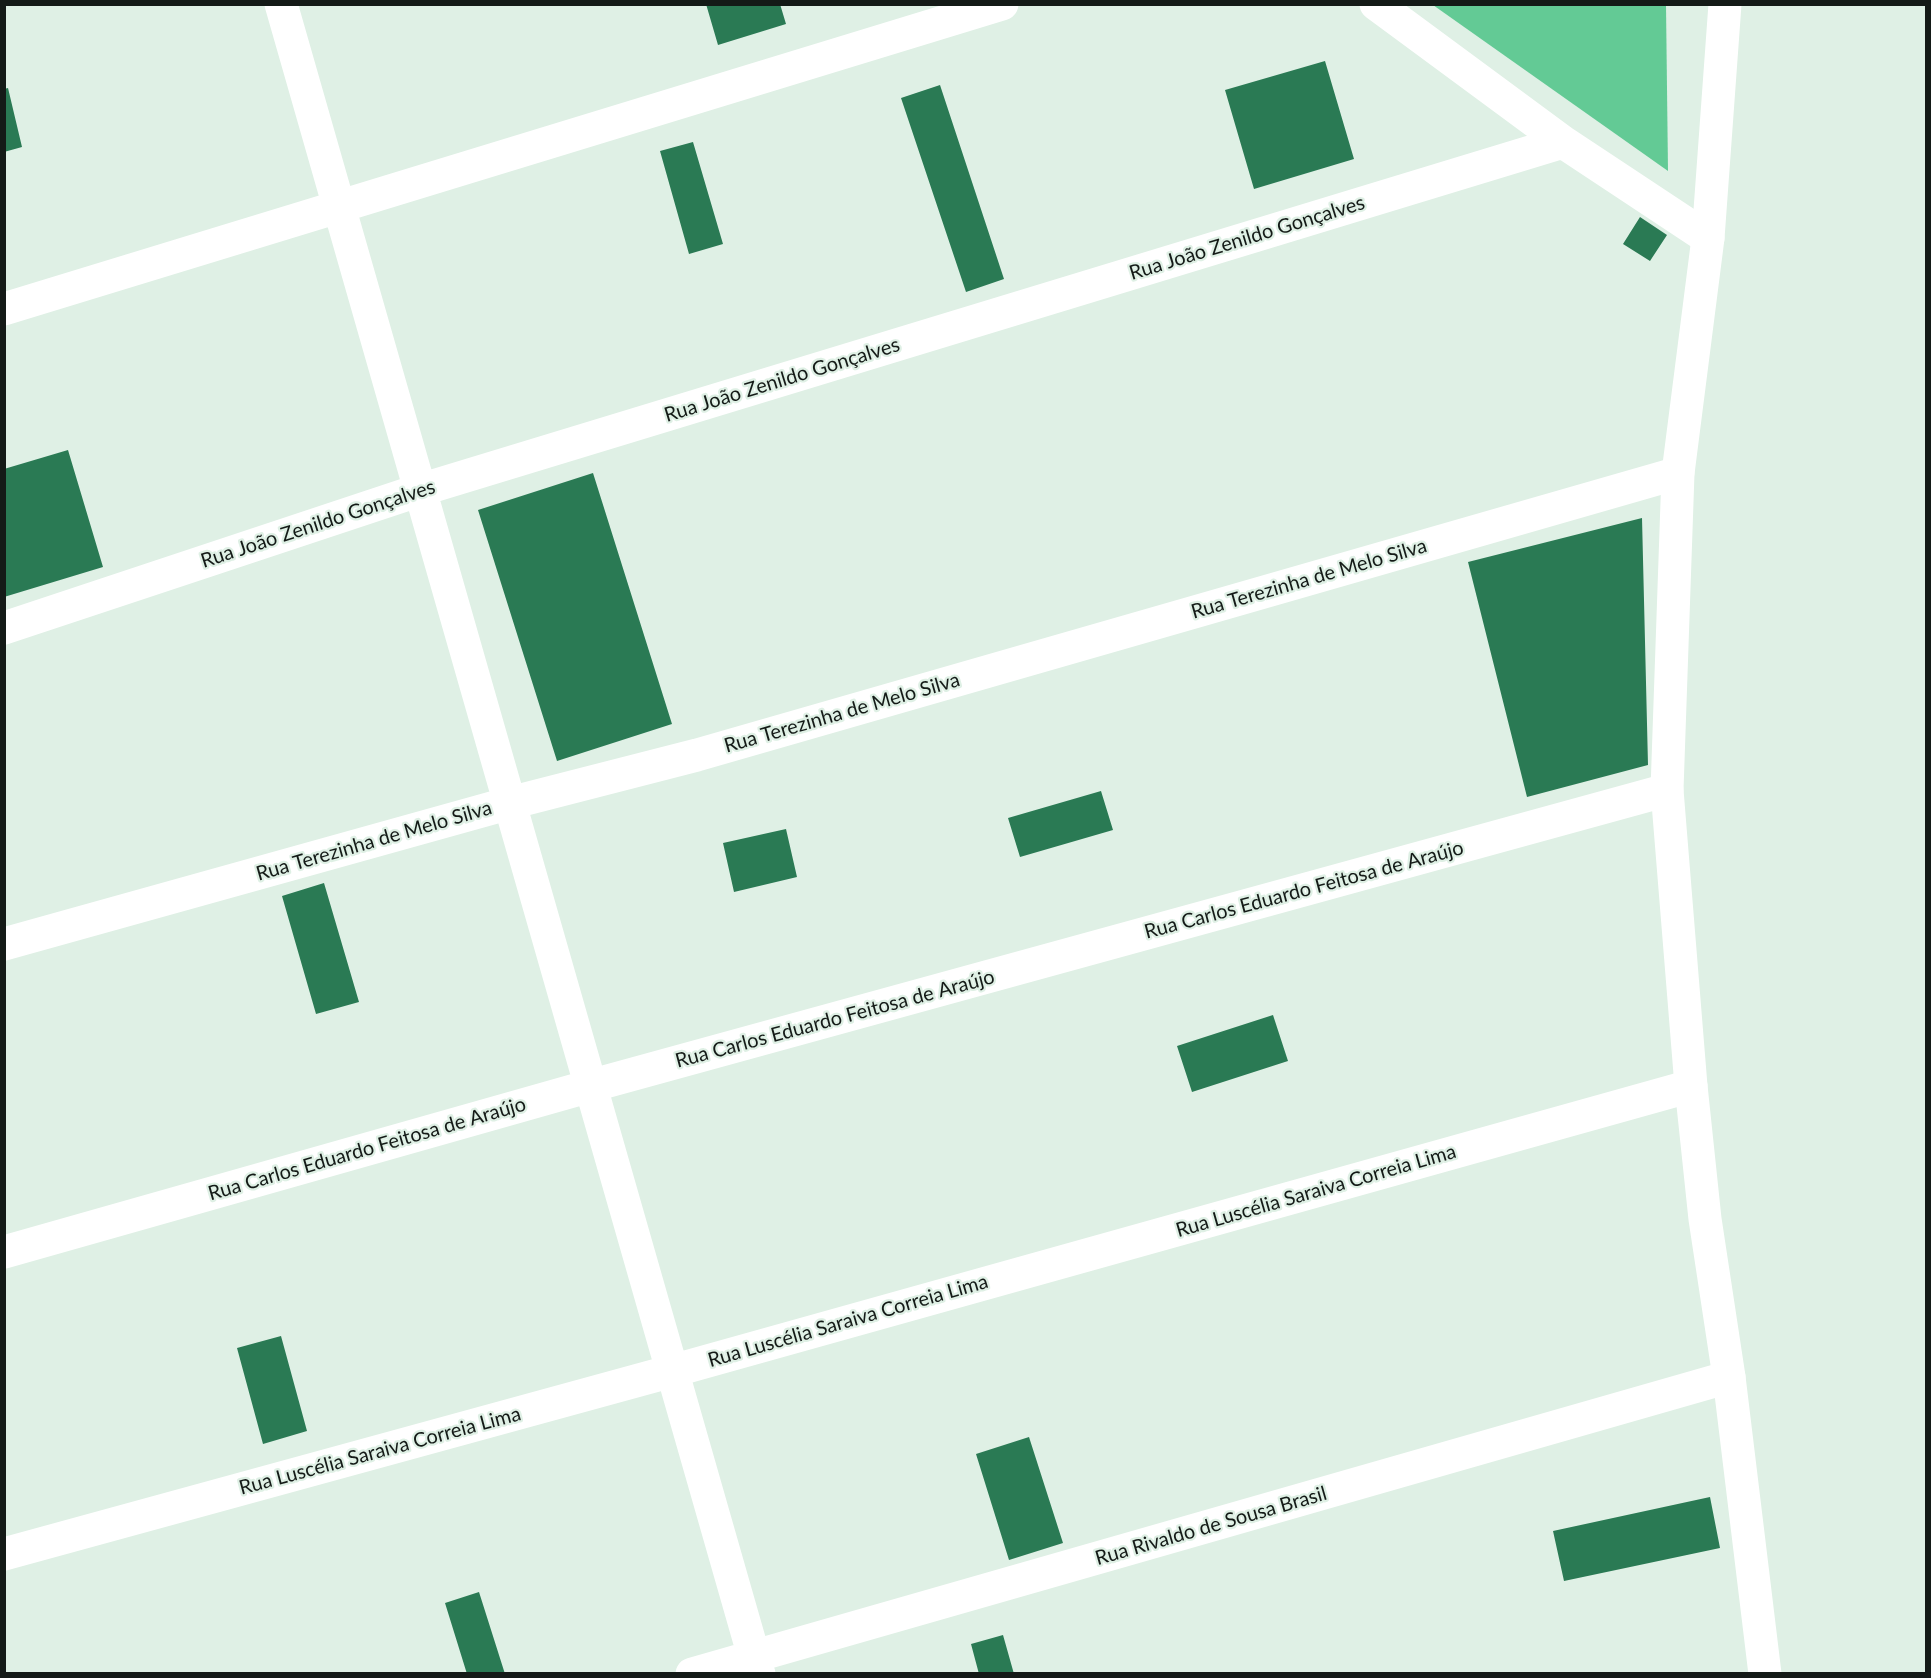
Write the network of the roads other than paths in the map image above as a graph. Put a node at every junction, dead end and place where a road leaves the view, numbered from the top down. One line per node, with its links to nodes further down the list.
1 (281, 4): 6 (street)
2 (1002, 4): 6 (street)
3 (1376, 4): 5 (street)
4 (1725, 4): 7 (street)
5 (1563, 142): 7 (street); 10 (street, Rua João Zenildo Gonçalves)
6 (339, 208): 8 (street); 10 (street)
7 (1708, 237): 9 (street)
8 (4, 309)
9 (1678, 474): 12 (street); 13 (street, Rua Terezinha de Melo Silva)
10 (420, 490): 11 (street, Rua João Zenildo Gonçalves); 13 (street)
11 (4, 628)
12 (1667, 790): 15 (street, Rua Carlos Eduardo Feitosa de Araújo); 16 (street)
13 (510, 803): 14 (street, Rua Terezinha de Melo Silva); 15 (street)
14 (4, 944)
15 (591, 1086): 17 (street, Rua Carlos Eduardo Feitosa de Araújo); 18 (street)
16 (1691, 1086): 18 (street, Rua Luscélia Saraiva Correia Lima); 19 (street)
17 (4, 1252)
18 (672, 1371): 20 (street, Rua Luscélia Saraiva Correia Lima); 21 (street)
19 (1729, 1377): 21 (street, Rua Rivaldo de Sousa Brasil); 23 (street)
20 (4, 1554)
21 (756, 1665): 22 (street, Rua Rivaldo de Sousa Brasil)
22 (692, 1674)
23 (1765, 1674)

